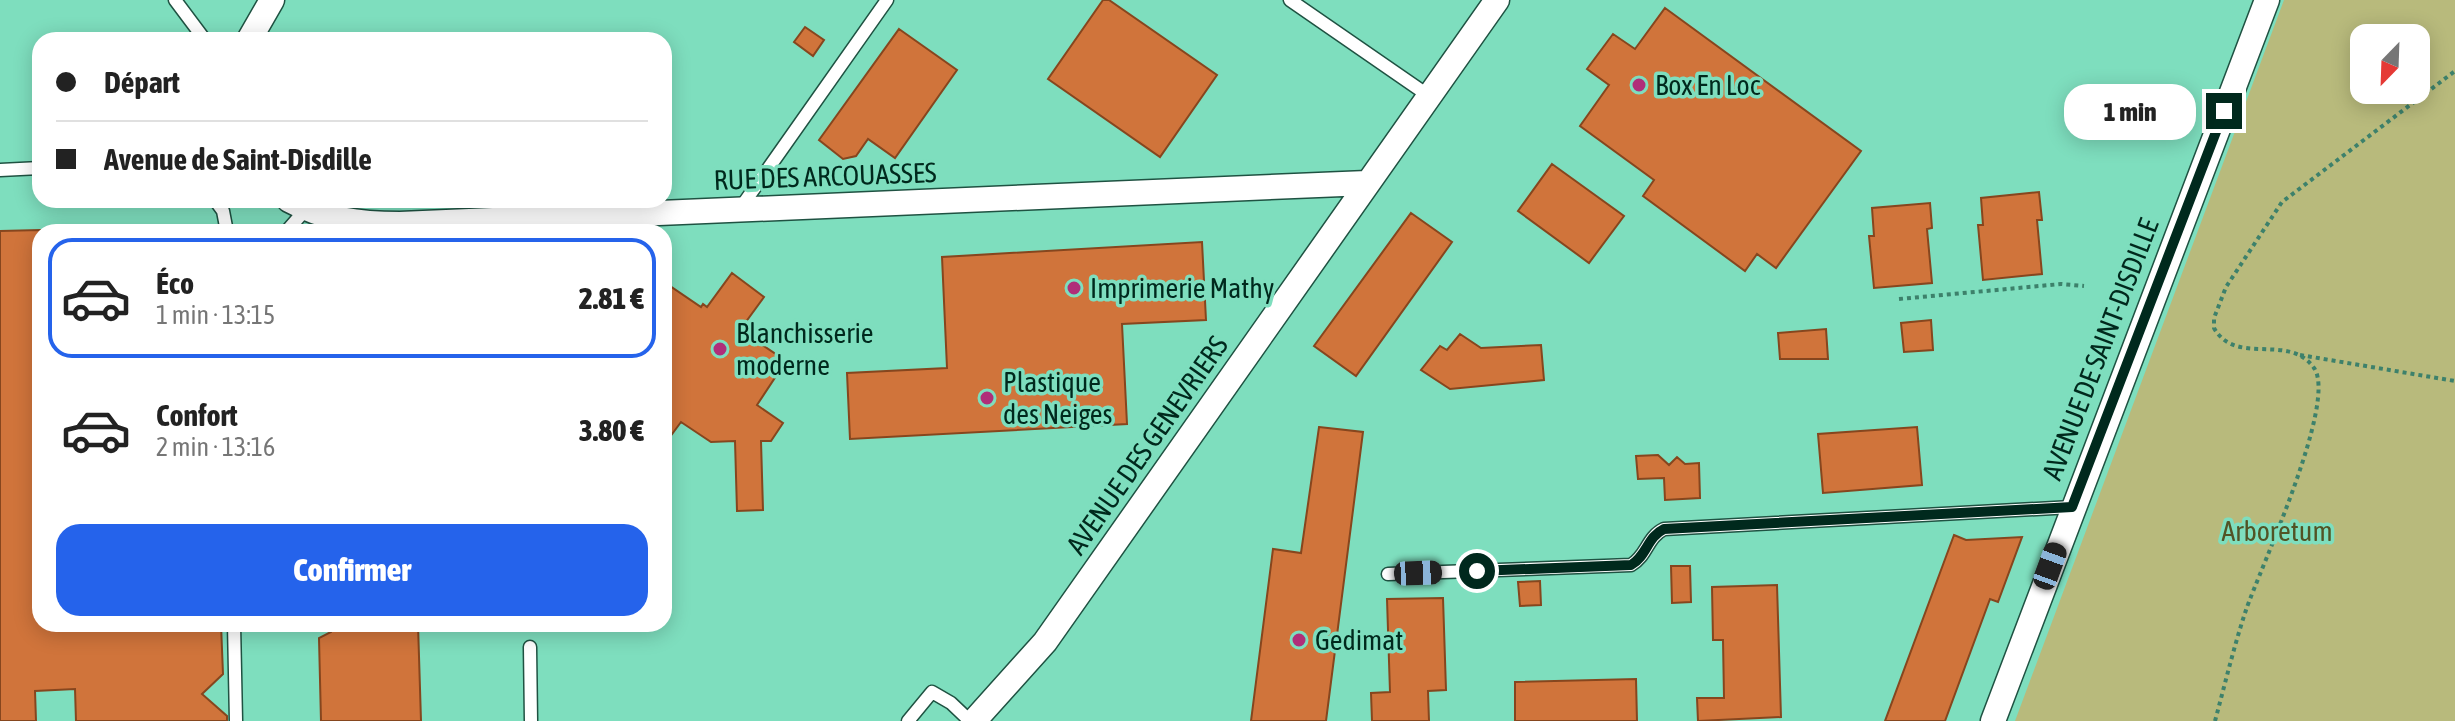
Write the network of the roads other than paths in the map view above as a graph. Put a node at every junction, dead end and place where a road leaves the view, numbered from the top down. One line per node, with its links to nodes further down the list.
1 (175, 0): 7 (lane)
2 (272, 0): 8 (street)
3 (887, 0): 14 (lane)
4 (1290, 0): 9 (lane)
5 (1497, 0): 9 (street, AVENUE DES GENEVRIERS)
6 (2267, 0): 17 (street, AVENUE DE SAINT-DISDILLE)
7 (199, 32)
8 (254, 32)
9 (1429, 96): 12 (street, AVENUE DES GENEVRIERS)
10 (32, 168): 11 (lane)
11 (0, 170)
12 (1367, 183): 14 (street, RUE DES ARCOUASSES); 24 (street, AVENUE DES GENEVRIERS)
13 (307, 208): 15 (street, RUE DES ARCOUASSES)
14 (739, 210): 16 (street, RUE DES ARCOUASSES)
15 (385, 224)
16 (494, 224)
17 (2072, 507): 18 (lane); 25 (street, AVENUE DE SAINT-DISDILLE)
18 (1388, 574)
19 (234, 632): 21 (lane)
20 (530, 647): 22 (lane)
21 (236, 721)
22 (531, 721)
23 (908, 721): 24 (lane)
24 (972, 721)
25 (1993, 721)

